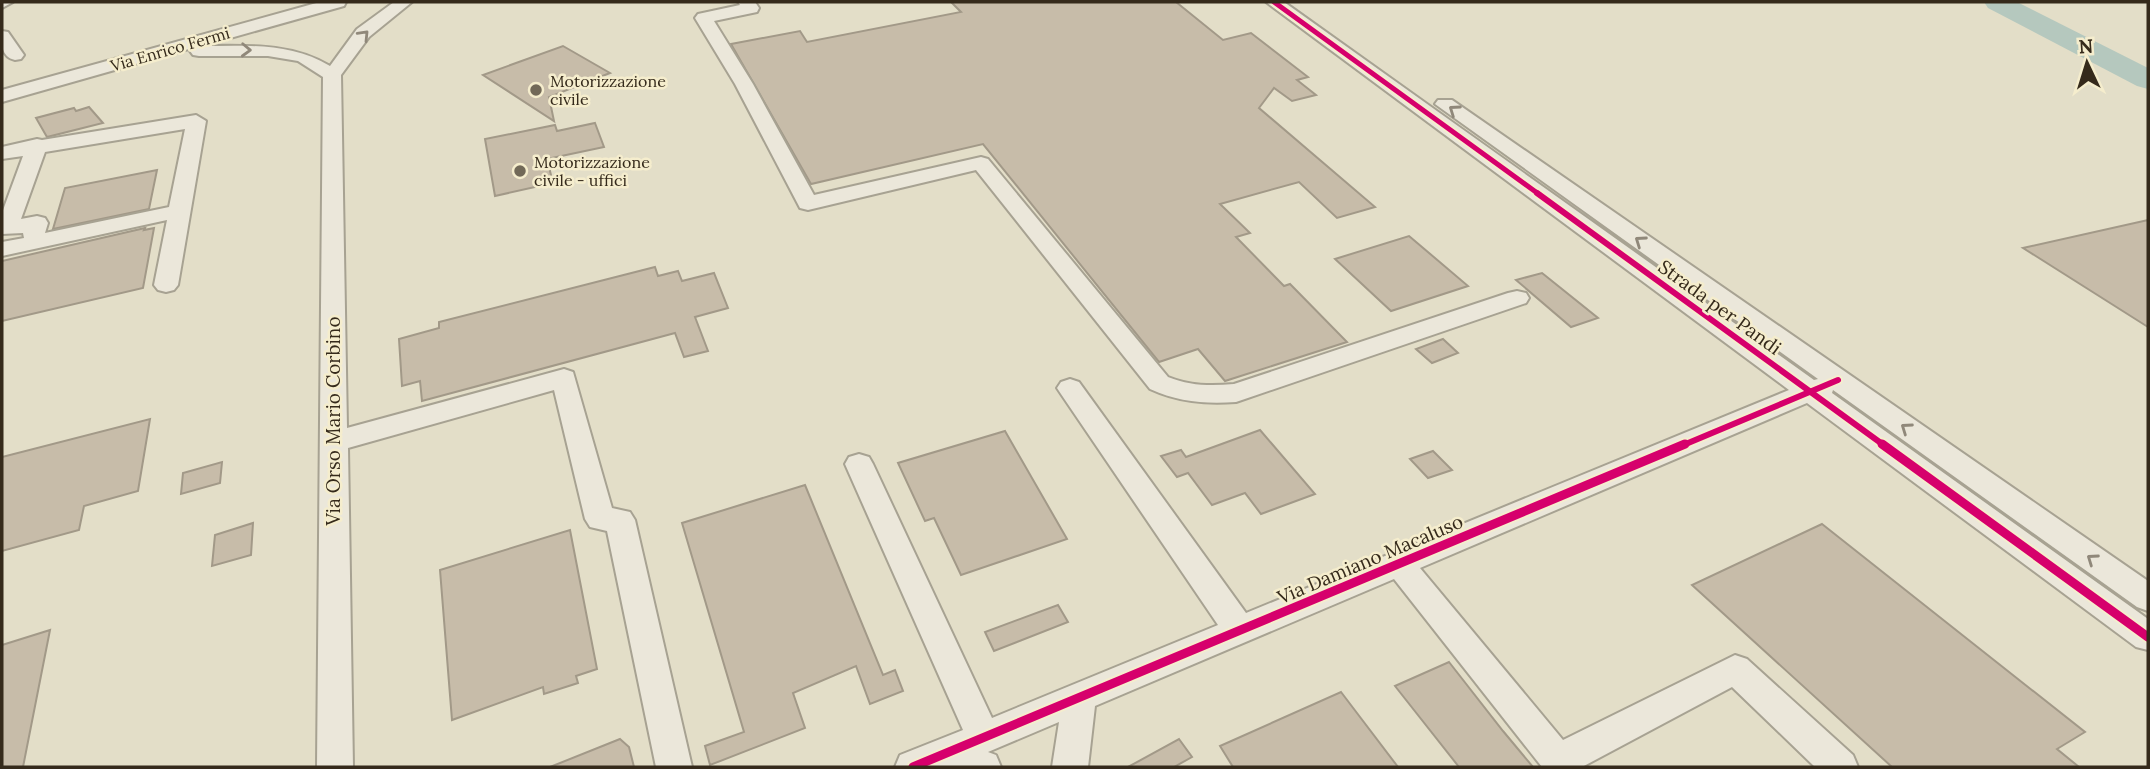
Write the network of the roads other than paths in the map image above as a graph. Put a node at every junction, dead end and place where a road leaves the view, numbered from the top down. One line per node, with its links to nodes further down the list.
1 (296, 2): 11 (street, Via Enrico Fermi)
2 (338, 2): 9 (street, Via Enrico Fermi)
3 (404, 2): 10 (street, one-way to 3)
4 (746, 2): 19 (street)
5 (1274, 2): 22 (street, Strada per Pandi)
6 (1299, 2): 20 (street, Strada per Pandi, one-way to 6)
7 (2, 36): 8 (street)
8 (15, 55)
9 (82, 73): 10 (street, one-way to 10); 12 (street, Via Enrico Fermi)
10 (332, 75): 23 (street, Via Orso Mario Corbino)
11 (2, 84)
12 (2, 96)
13 (37, 145): 14 (street); 15 (street); 16 (street)
14 (2, 153)
15 (180, 211): 16 (street); 18 (street)
16 (31, 242): 17 (street)
17 (2, 249)
18 (166, 285)
19 (1517, 299)
20 (1838, 380): 22 (street, Via Damiano Macaluso); 26 (street, Strada per Pandi, one-way to 20)
21 (1070, 388): 27 (street)
22 (1810, 392): 25 (street, Via Damiano Macaluso); 28 (street, Strada per Pandi)
23 (333, 442): 33 (street, Via Orso Mario Corbino); 34 (street)
24 (859, 464): 31 (street)
25 (1399, 564): 27 (street, Via Damiano Macaluso); 32 (street)
26 (2148, 598)
27 (1240, 630): 29 (street, Via Damiano Macaluso)
28 (2148, 636)
29 (1079, 698): 31 (street, Via Damiano Macaluso); 36 (street)
30 (948, 752): 31 (street); 35 (street)
31 (983, 752)
32 (1561, 764): 37 (street)
33 (335, 767)
34 (674, 767)
35 (913, 767)
36 (1070, 767)
37 (1840, 767)

